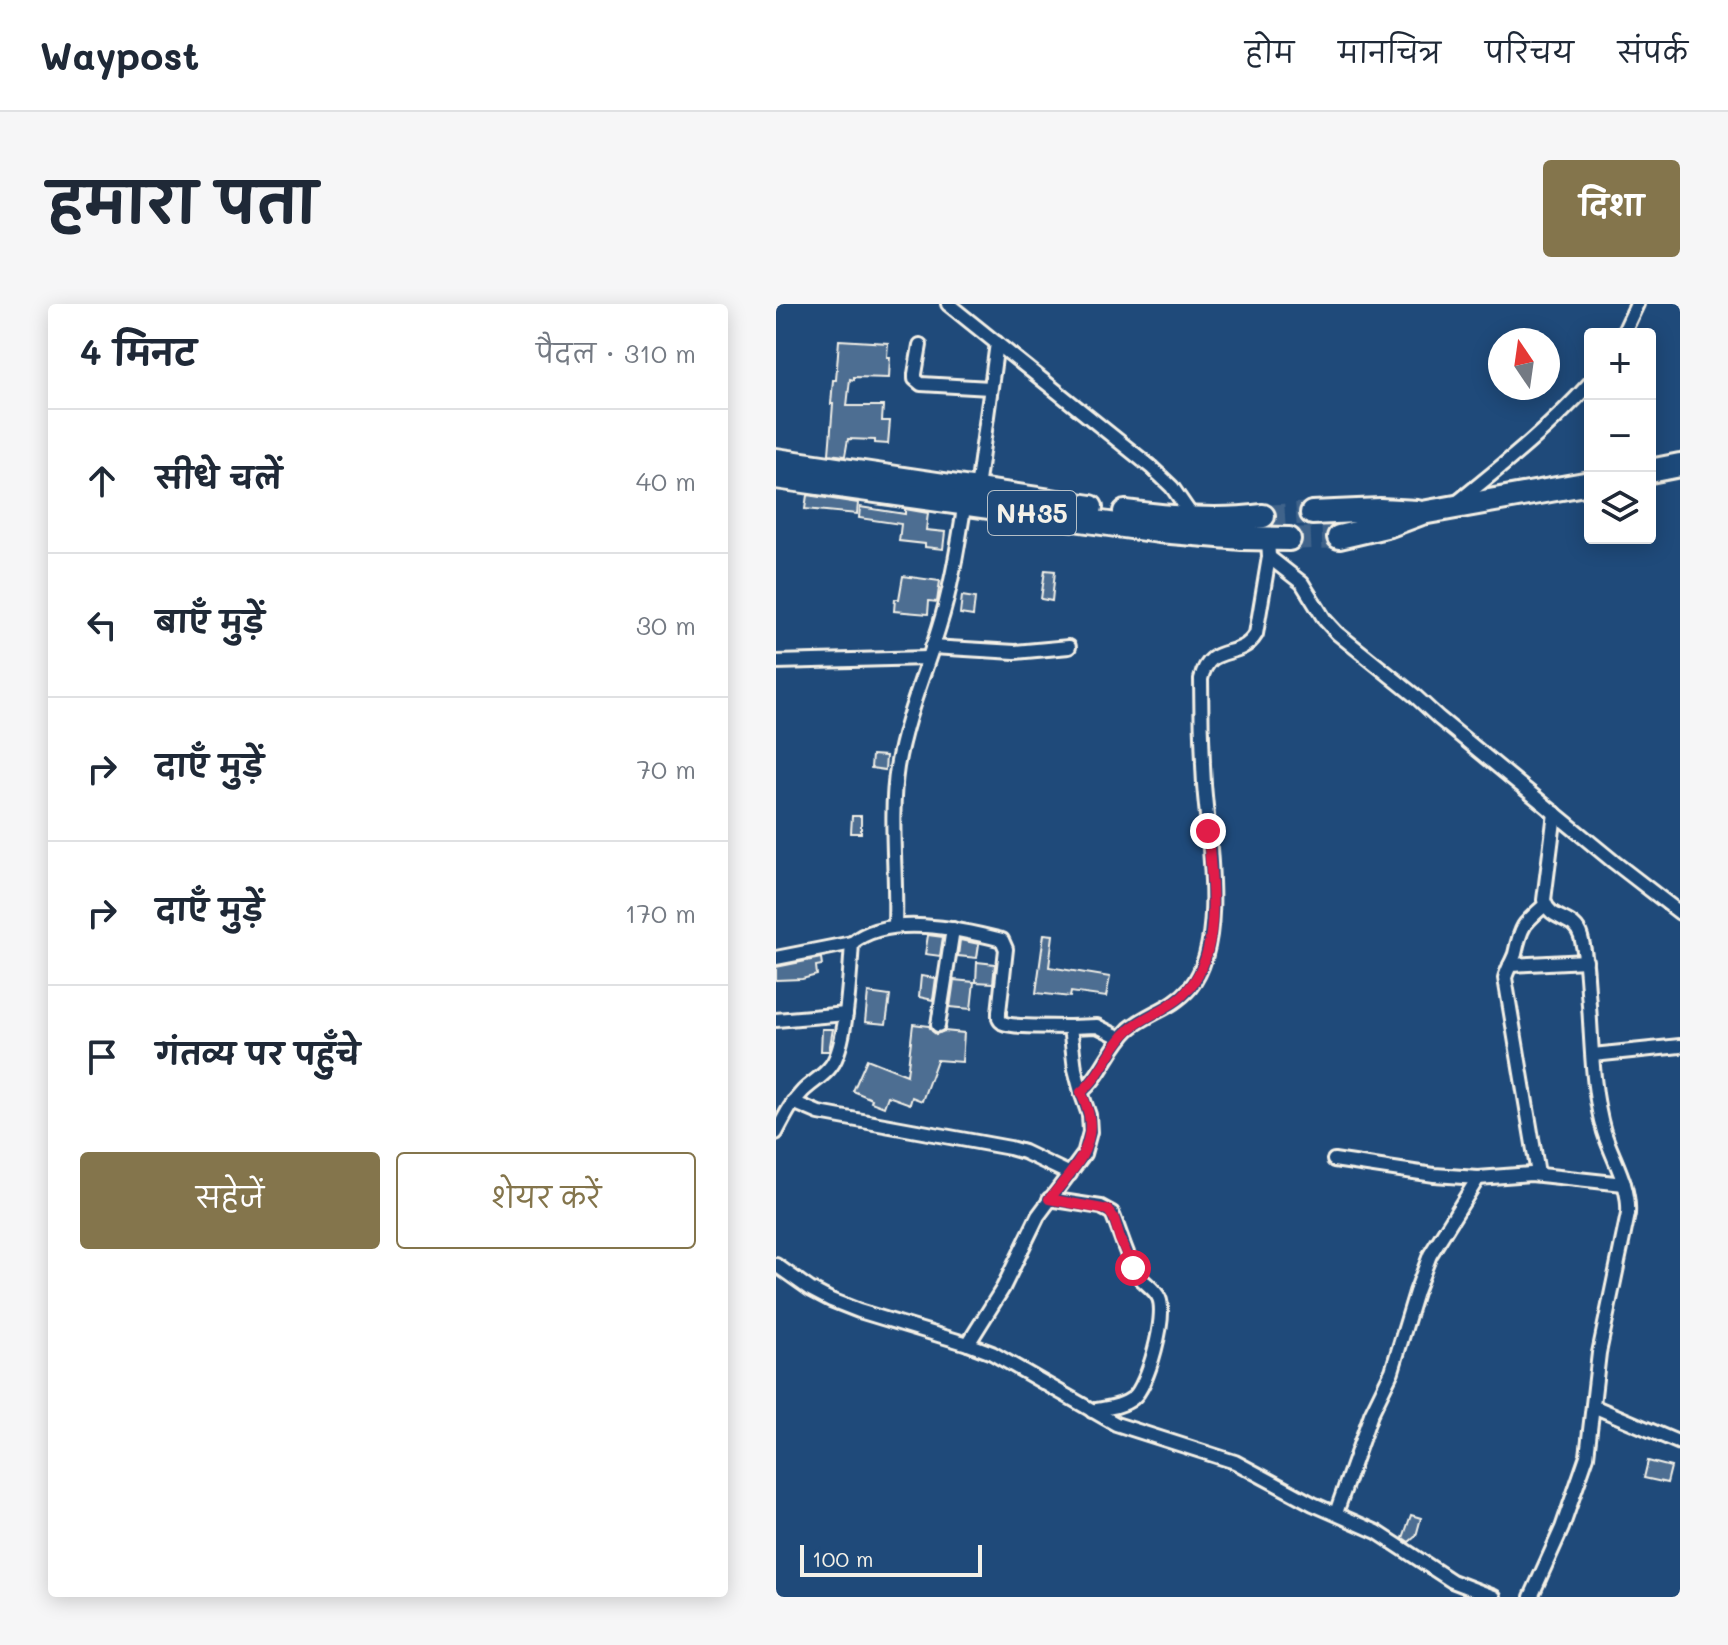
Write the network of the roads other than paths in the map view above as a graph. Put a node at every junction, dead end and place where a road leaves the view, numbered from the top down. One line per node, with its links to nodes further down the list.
1 (948, 304): 4 (street)
2 (1637, 304): 3 (street)
3 (1626, 328)
4 (997, 343): 6 (street); 18 (street)
5 (920, 345): 6 (street)
6 (990, 388): 13 (street)
7 (1584, 390): 14 (street)
8 (776, 460): 13 (highway, NH35)
9 (1680, 465): 10 (highway)
10 (1656, 470)
11 (776, 477): 13 (highway, NH35)
12 (1584, 484): 14 (highway)
13 (970, 493): 18 (highway, NH35); 20 (highway, NH35); 22 (street)
14 (1449, 508): 16 (highway)
15 (1312, 513): 16 (highway)
16 (1422, 513): 19 (highway)
17 (1263, 516): 18 (highway, NH35)
18 (1194, 519)
19 (1339, 537)
20 (1275, 545): 24 (street); 37 (street)
21 (1069, 647): 22 (street)
22 (930, 652): 23 (street); 27 (street)
23 (776, 662)
24 (1555, 813): 25 (street); 26 (street)
25 (1545, 905): 31 (street); 32 (street)
26 (1680, 913)
27 (895, 925): 28 (street); 29 (street)
28 (953, 929): 35 (street); 36 (street)
29 (852, 943): 30 (street); 33 (street)
30 (776, 958)
31 (1586, 961): 32 (street); 39 (street)
32 (1510, 965): 45 (street)
33 (846, 1014): 34 (street); 41 (street)
34 (776, 1020)
35 (938, 1025)
36 (1070, 1027): 37 (street); 40 (street)
37 (1121, 1038): 40 (street)
38 (1680, 1046): 39 (street)
39 (1593, 1055): 47 (street)
40 (1081, 1092): 44 (street)
41 (793, 1102): 42 (street); 44 (street)
42 (776, 1133)
43 (1334, 1160): 46 (street)
44 (1070, 1174): 48 (street)
45 (1538, 1174): 46 (street); 47 (street)
46 (1478, 1178): 54 (street)
47 (1624, 1184): 51 (street)
48 (1049, 1199): 50 (street); 52 (street)
49 (776, 1265): 50 (street)
50 (968, 1344): 52 (street)
51 (1593, 1406): 53 (street); 56 (street)
52 (1092, 1411): 54 (street)
53 (1680, 1443)
54 (1336, 1513): 55 (street)
55 (1494, 1597)
56 (1531, 1597)

